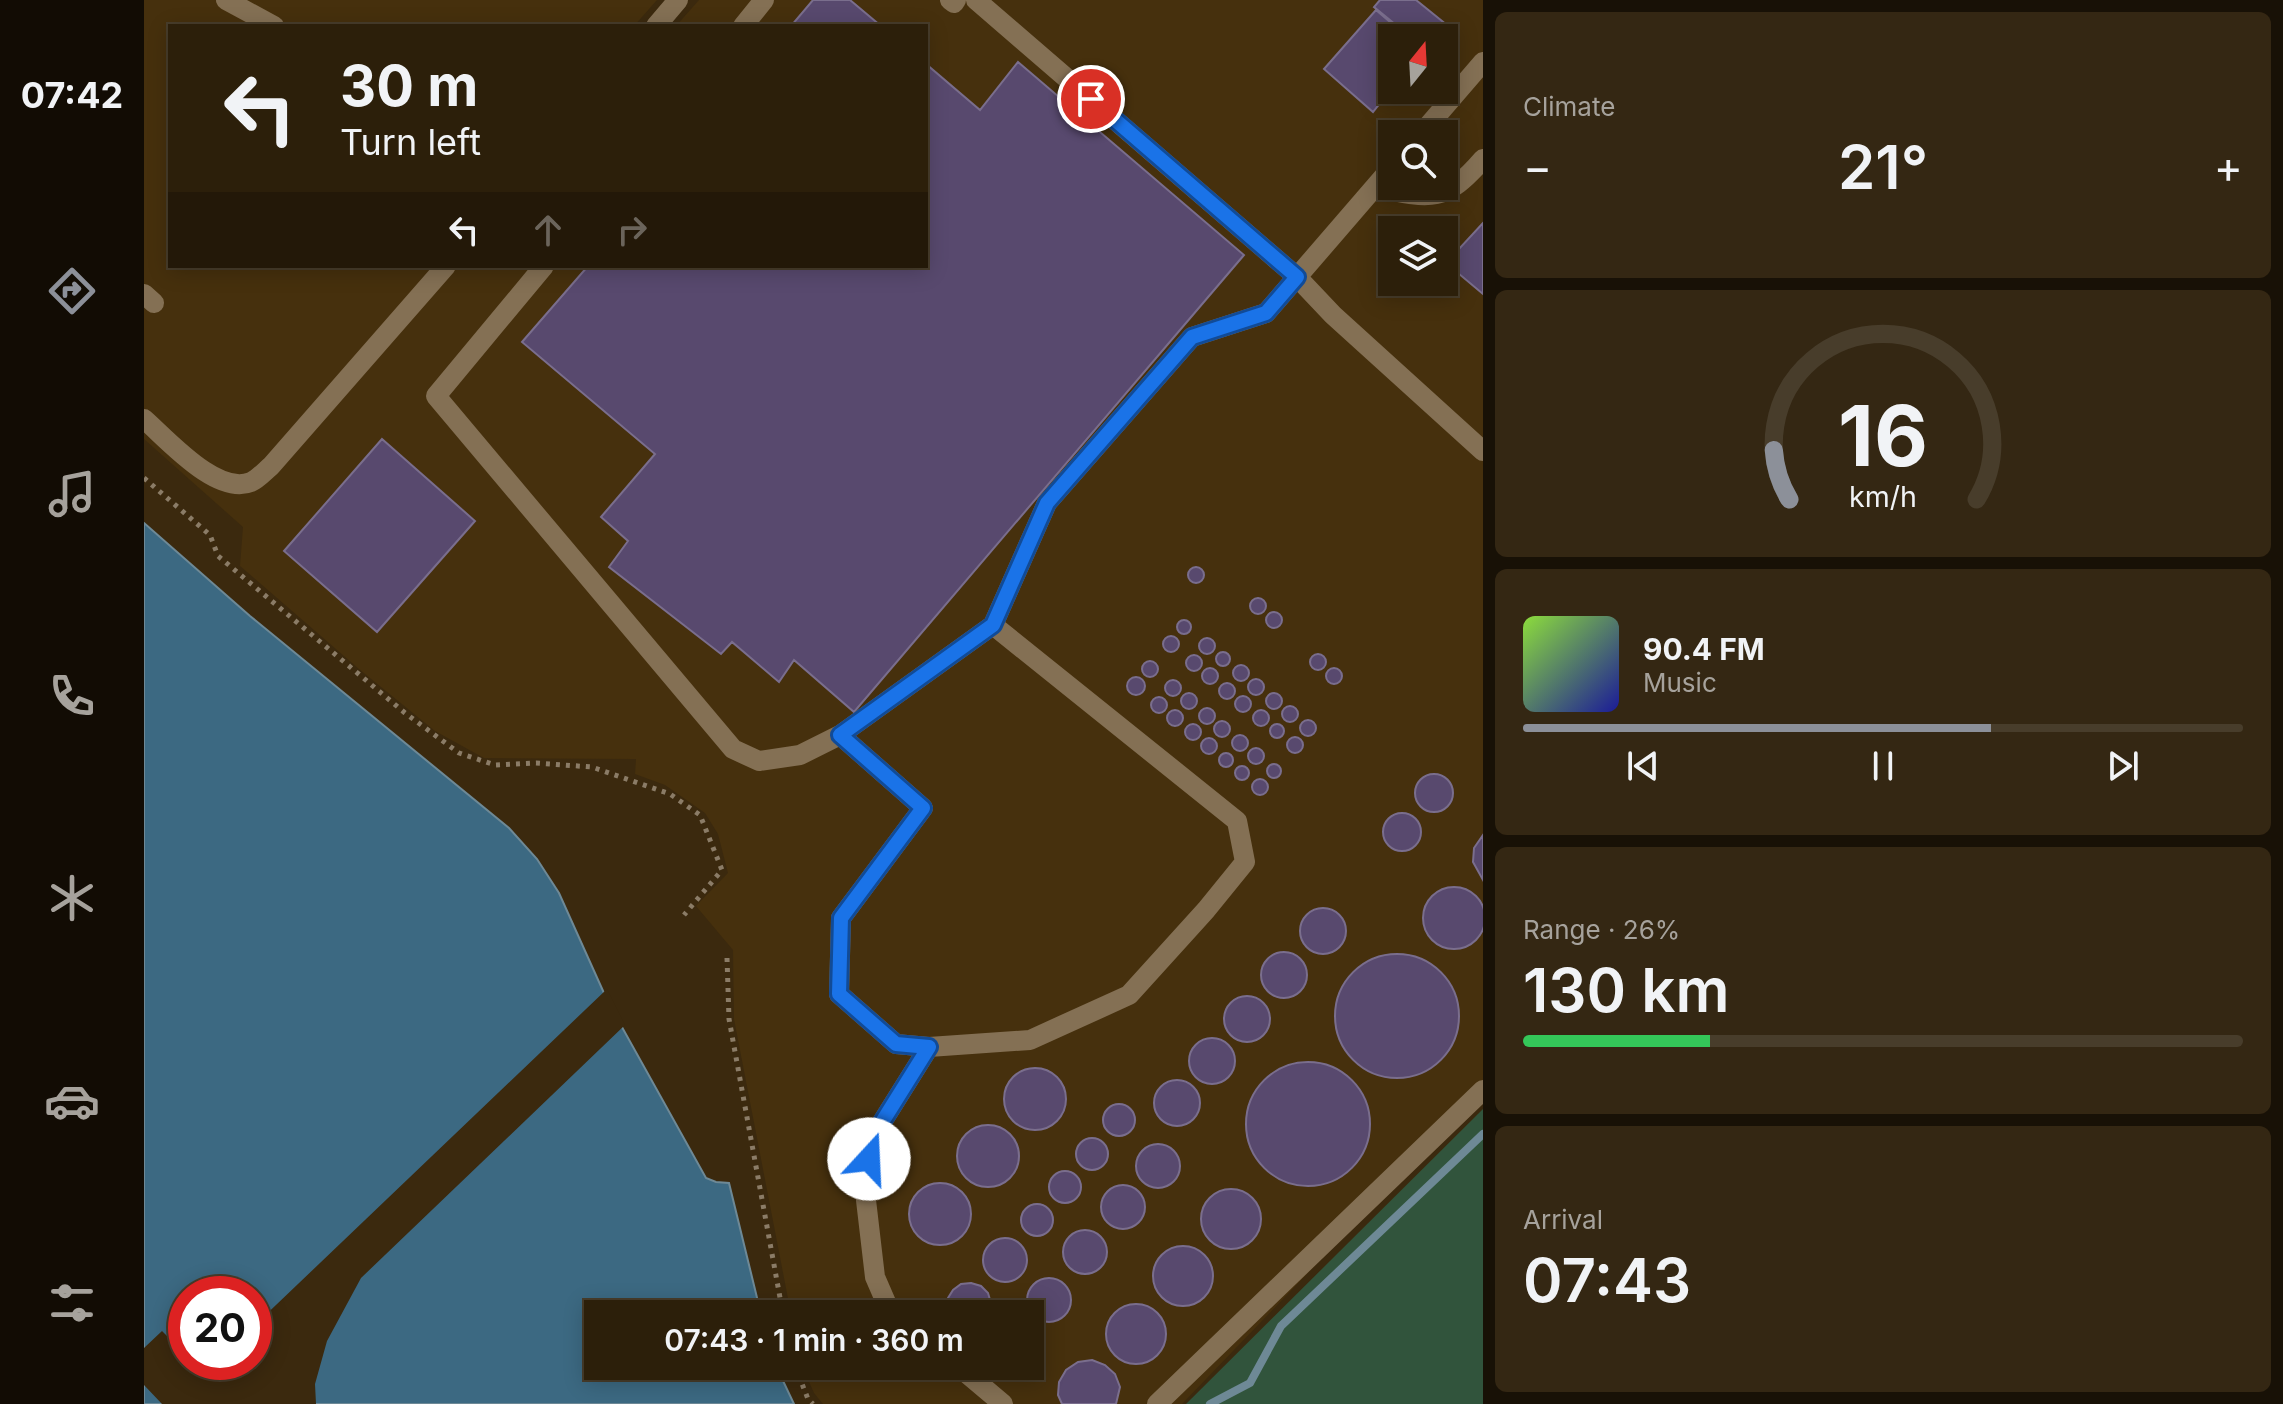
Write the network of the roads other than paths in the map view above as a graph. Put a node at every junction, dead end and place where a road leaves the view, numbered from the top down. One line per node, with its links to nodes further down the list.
1 (226, 0): 5 (lane)
2 (678, 0): 6 (lane)
3 (764, 0): 7 (lane)
4 (976, 0): 15 (lane)
5 (270, 24)
6 (658, 24)
7 (745, 24)
8 (1483, 62): 9 (lane)
9 (1433, 120)
10 (1483, 159): 12 (lane)
11 (1378, 183): 12 (lane)
12 (1375, 187): 15 (lane)
13 (444, 268): 16 (lane)
14 (542, 268): 19 (lane)
15 (1297, 277): 17 (lane); 18 (lane)
16 (144, 419)
17 (1483, 451)
18 (993, 625): 19 (lane); 20 (lane)
19 (840, 735): 20 (lane)
20 (929, 1047): 22 (lane)
21 (1483, 1090): 25 (lane)
22 (885, 1300)
23 (975, 1380): 24 (lane)
24 (1003, 1404)
25 (1157, 1404)

